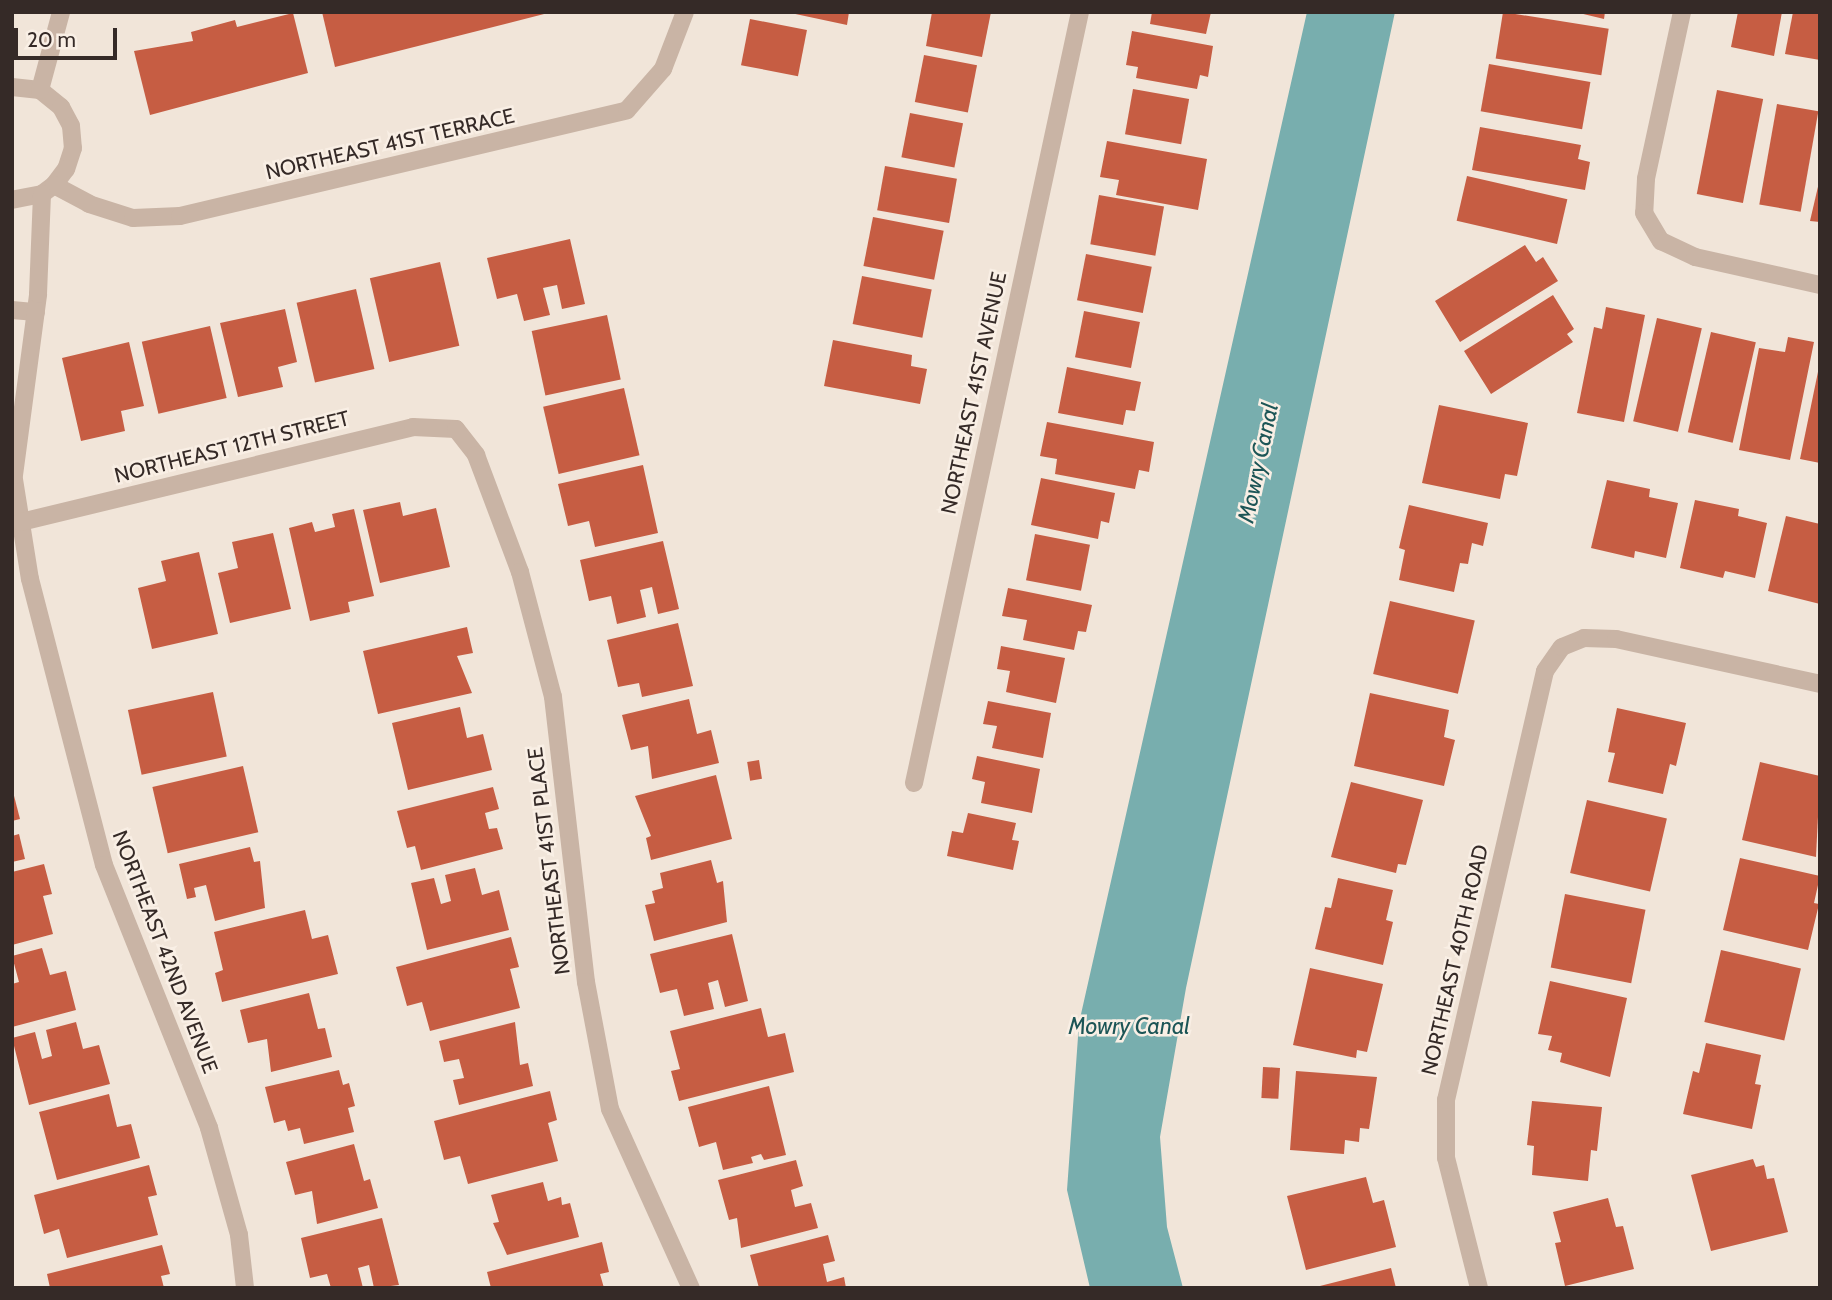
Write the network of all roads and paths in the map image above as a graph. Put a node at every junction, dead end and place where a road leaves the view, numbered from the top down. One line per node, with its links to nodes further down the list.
1 (61, 12): 6 (street)
2 (685, 12): 7 (street, NORTHEAST 41ST TERRACE)
3 (1080, 12): 16 (street, NORTHEAST 41ST AVENUE)
4 (1682, 12): 9 (street)
5 (12, 86): 6 (street)
6 (40, 90): 7 (street)
7 (48, 189): 8 (street); 11 (street, NORTHEAST 42ND AVENUE)
8 (12, 200)
9 (1820, 285)
10 (12, 310): 11 (street)
11 (36, 312): 13 (street, NORTHEAST 42ND AVENUE)
12 (456, 429): 14 (street, NORTHEAST 12TH STREET); 18 (street, NORTHEAST 41ST PLACE)
13 (13, 471): 14 (street, NORTHEAST 42ND AVENUE)
14 (21, 523): 17 (street, NORTHEAST 42ND AVENUE)
15 (1820, 684): 19 (street, NORTHEAST 40TH ROAD)
16 (914, 783)
17 (245, 1288)
18 (691, 1288)
19 (1479, 1288)

